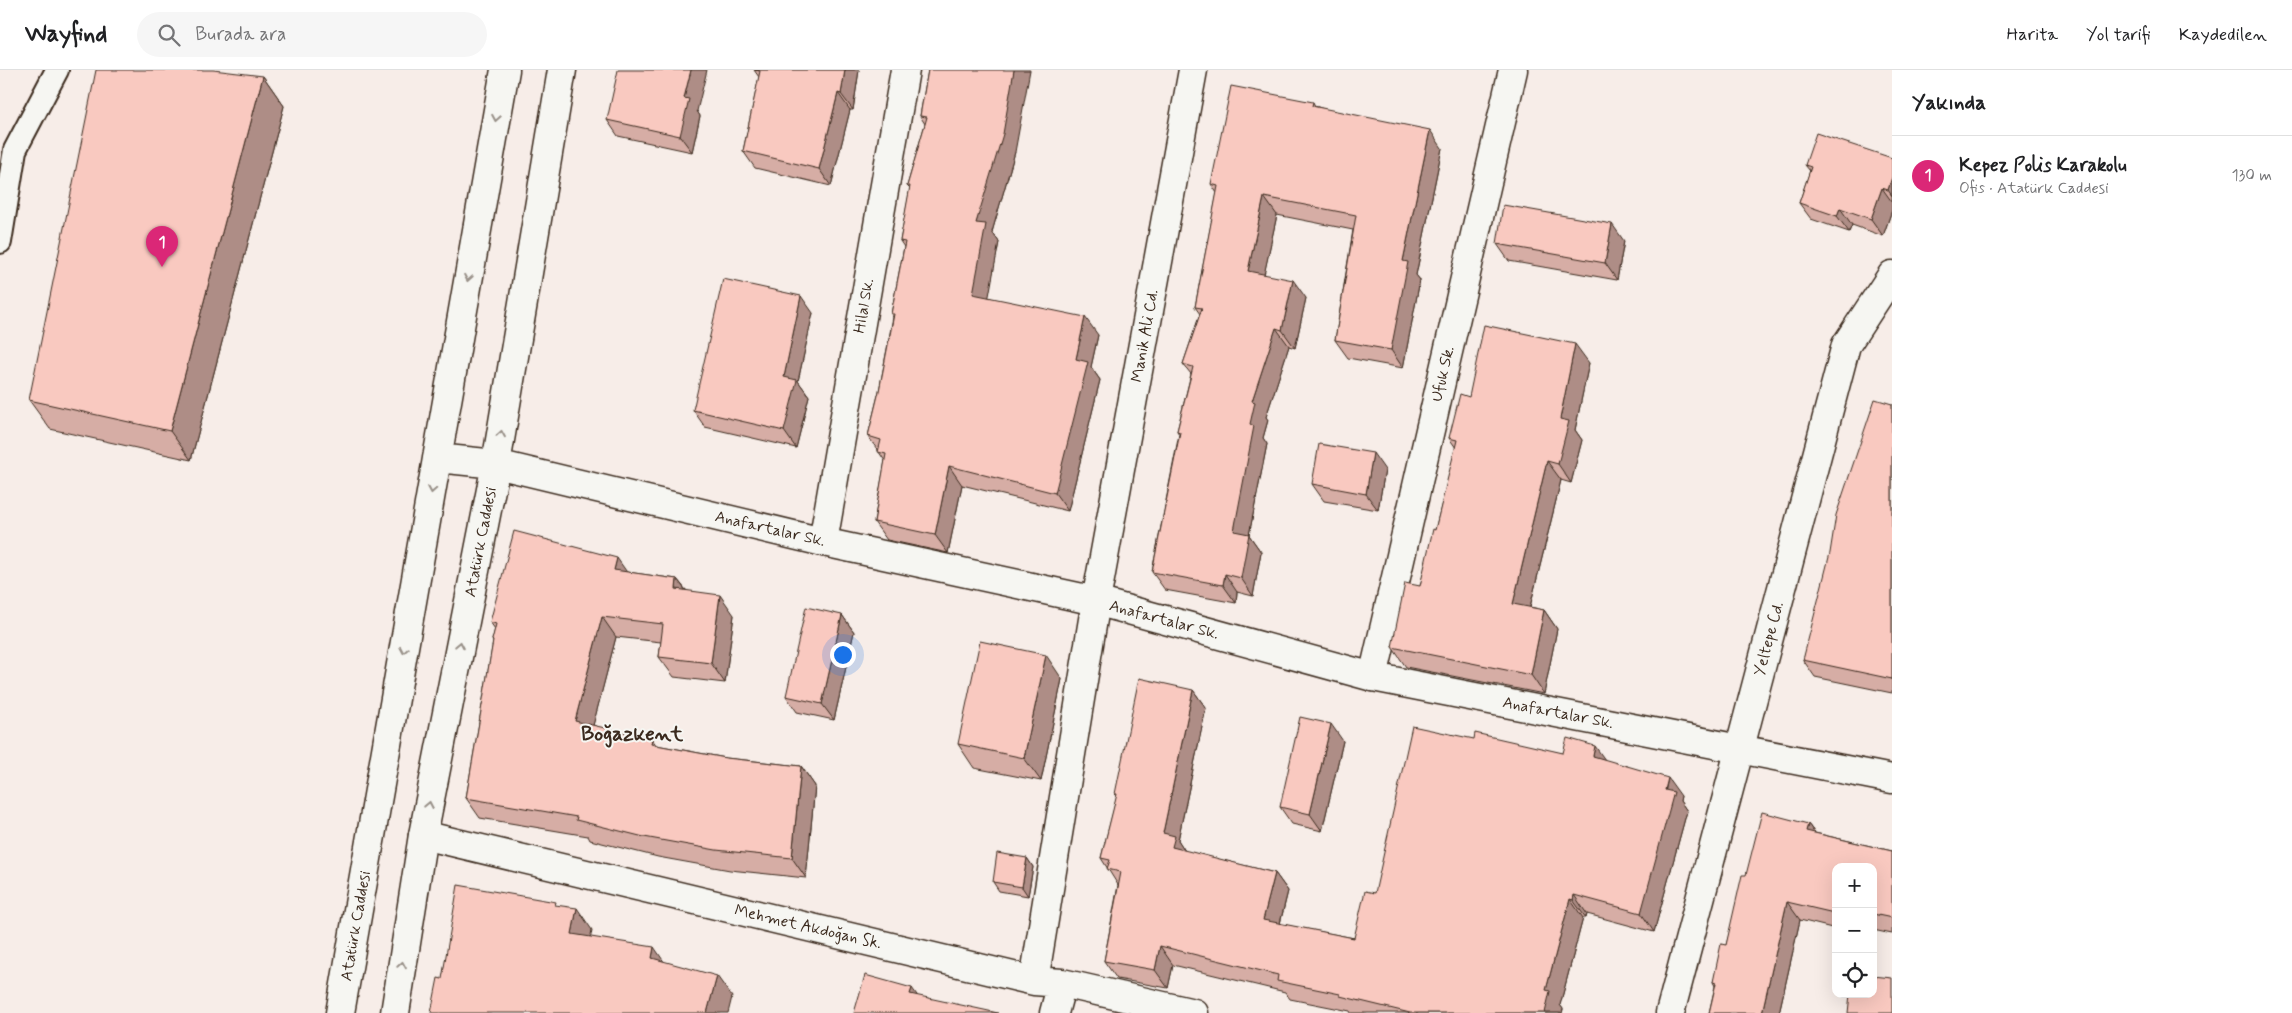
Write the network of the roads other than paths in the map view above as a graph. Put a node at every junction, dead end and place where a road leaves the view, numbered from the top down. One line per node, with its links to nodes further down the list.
1 (57, 70): 7 (lane)
2 (505, 70): 9 (street, Atatürk Caddesi, one-way to 9)
3 (562, 70): 10 (street, Atatürk Caddesi, one-way to 3)
4 (905, 70): 11 (street, Hilal Sk.)
5 (1193, 70): 12 (street, Manik Ali Cd.)
6 (1514, 70): 13 (street, Ufuk Sk.)
7 (0, 242)
8 (1892, 275): 14 (street, Yeltepe Cd.)
9 (437, 458): 10 (street, Anafartalar Sk.); 19 (street, Atatürk Caddesi, one-way to 19)
10 (496, 464): 11 (street, Anafartalar Sk.); 16 (street, Atatürk Caddesi, one-way to 10)
11 (823, 542): 12 (street, Anafartalar Sk.)
12 (1096, 601): 13 (street, Anafartalar Sk.); 17 (street, Manik Ali Cd.)
13 (1373, 677): 14 (street, Anafartalar Sk.)
14 (1740, 749): 15 (street, Anafartalar Sk.); 23 (street, Yeltepe Cd.)
15 (1892, 779)
16 (423, 835): 17 (street, Mehmet Akdoğan Sk.); 20 (street, Atatürk Caddesi, one-way to 16)
17 (1034, 981): 18 (street, Mehmet Akdoğan Sk.)
18 (1062, 983): 21 (street); 22 (street, Mehmet Akdoğan Sk.)
19 (340, 1013)
20 (395, 1013)
21 (1054, 1013)
22 (1194, 1013)
23 (1670, 1013)

